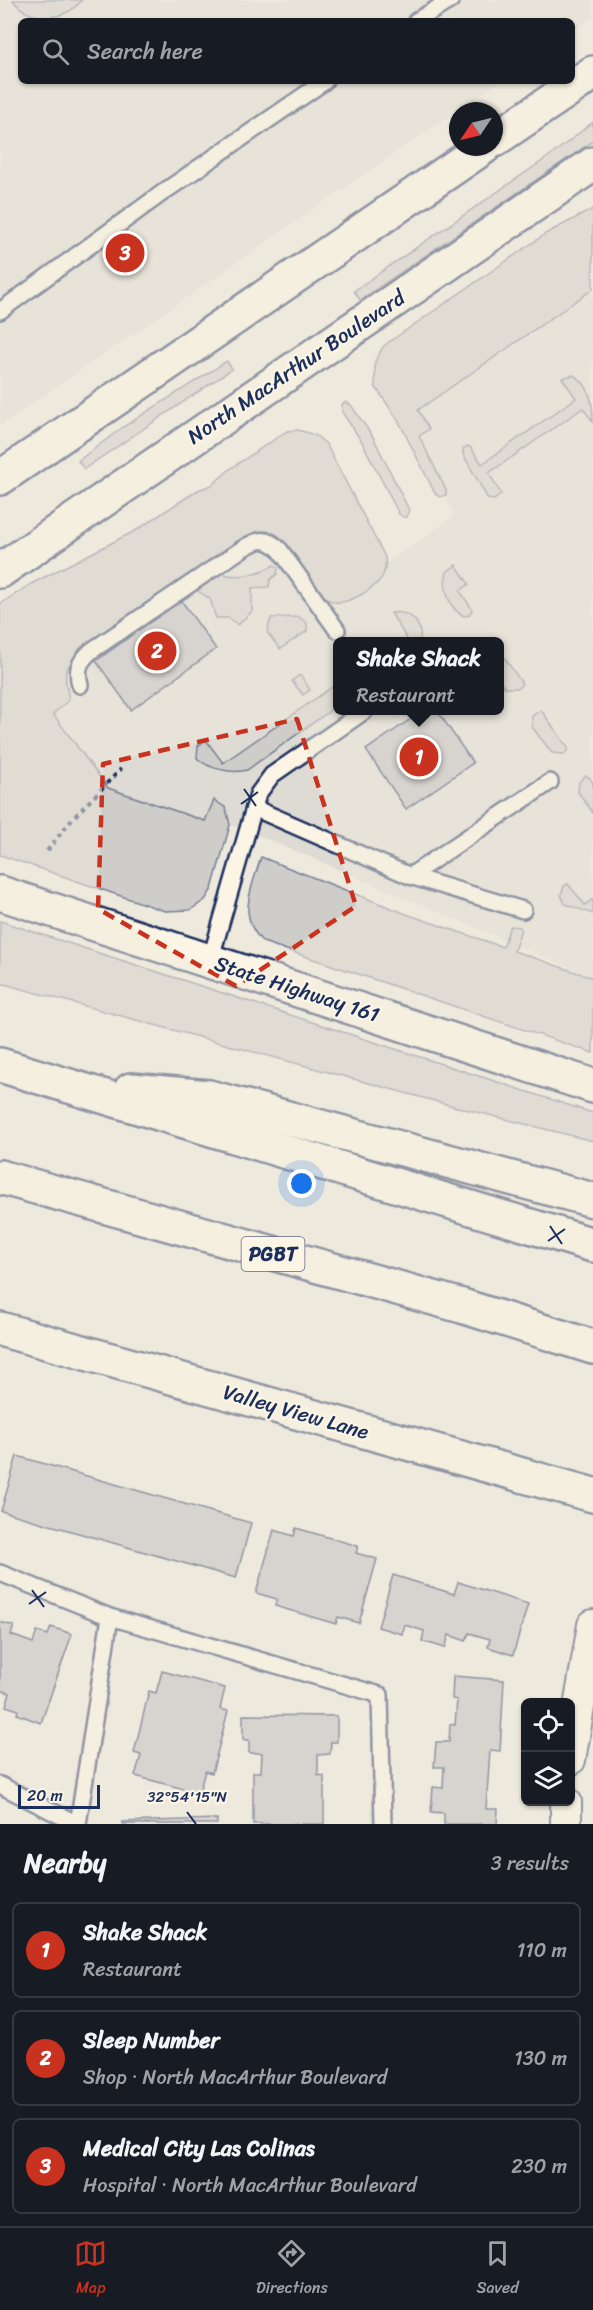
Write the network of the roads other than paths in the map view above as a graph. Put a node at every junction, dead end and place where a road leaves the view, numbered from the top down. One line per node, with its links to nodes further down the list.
1 (451, 0): 2 (lane)
2 (421, 18)
3 (593, 73): 5 (main road)
4 (320, 84): 8 (lane)
5 (503, 134)
6 (471, 156): 9 (main road)
7 (593, 164): 10 (main road, North MacArthur Boulevard)
8 (0, 311)
9 (0, 478)
10 (0, 571)
11 (337, 630): 12 (lane)
12 (80, 685)
13 (360, 715): 15 (lane)
14 (550, 782): 16 (lane)
15 (254, 808): 16 (lane); 19 (lane)
16 (410, 876): 18 (lane)
17 (0, 893): 19 (main road, State Highway 161)
18 (523, 910)
19 (210, 961): 22 (main road, State Highway 161)
20 (0, 1065): 21 (main road)
21 (61, 1083): 24 (main road); 25 (main road)
22 (593, 1086)
23 (0, 1177): 26 (main road, PGBT)
24 (593, 1200)
25 (593, 1245)
26 (462, 1306): 28 (main road, PGBT); 29 (main road)
27 (0, 1329): 30 (main road, Valley View Lane)
28 (593, 1347)
29 (593, 1364)
30 (593, 1495)
31 (0, 1573): 32 (lane)
32 (110, 1617): 37 (lane); 38 (lane)
33 (593, 1625): 34 (street)
34 (571, 1752)
35 (0, 1785): 37 (lane)
36 (566, 1806): 39 (street)
37 (77, 1824)
38 (383, 1824)
39 (566, 1824)

